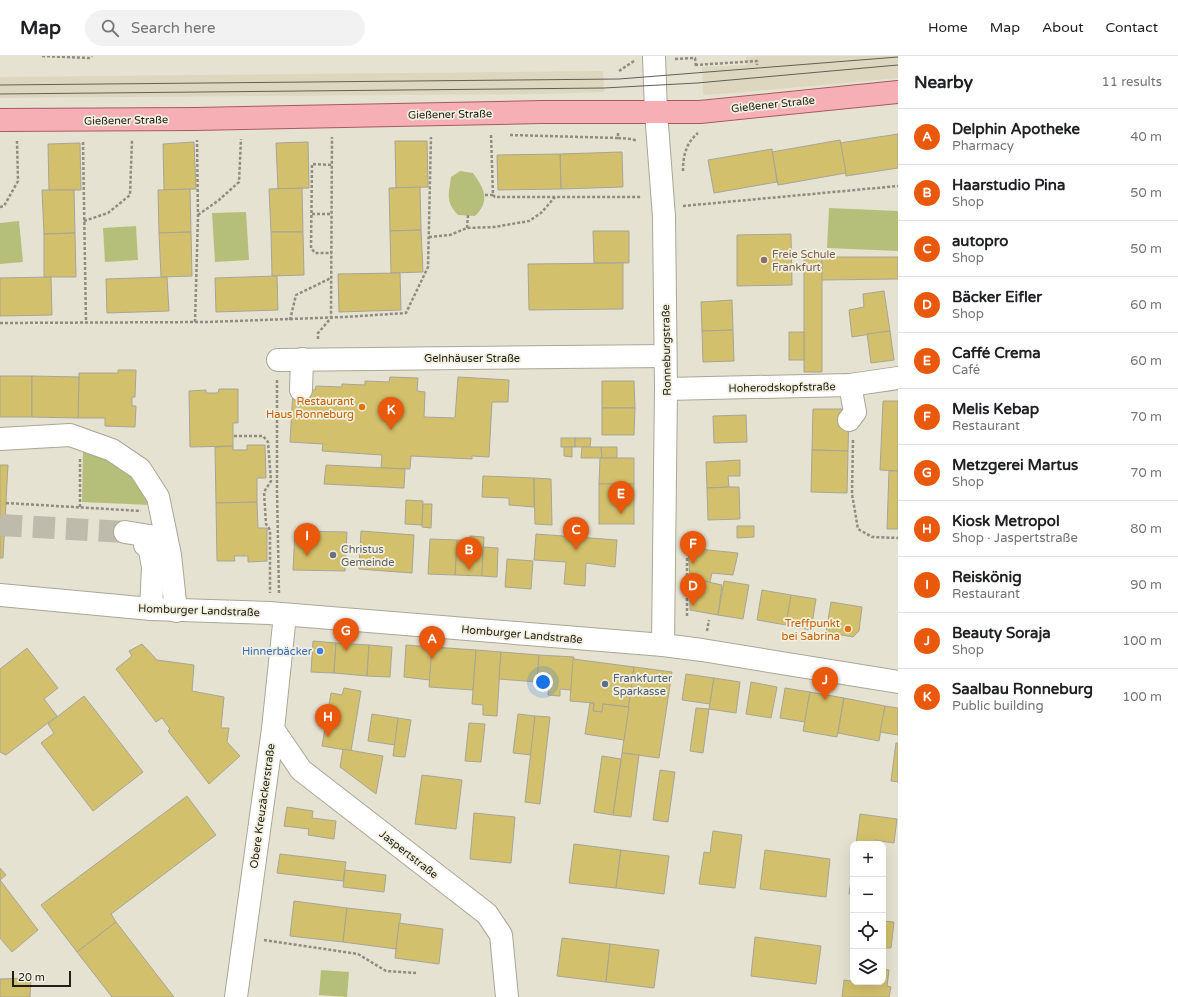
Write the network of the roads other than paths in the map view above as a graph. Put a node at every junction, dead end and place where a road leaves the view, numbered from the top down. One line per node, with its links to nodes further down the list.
1 (644, 58): 3 (street, Ronneburgstraße)
2 (898, 92): 3 (main road, Gießener Straße)
3 (656, 112): 4 (main road, Gießener Straße); 5 (street, Ronneburgstraße)
4 (0, 120)
5 (666, 356): 6 (street, Gelnhäuser Straße); 10 (street, Ronneburgstraße)
6 (310, 359): 7 (street, Gelnhäuser Straße); 11 (street)
7 (278, 360)
8 (898, 378): 9 (street, Hoherodskopfstraße)
9 (850, 385): 10 (street, Hoherodskopfstraße); 12 (street)
10 (666, 389): 18 (street, Ronneburgstraße)
11 (301, 390)
12 (851, 428)
13 (0, 439): 16 (street)
14 (125, 535): 16 (street)
15 (0, 595): 16 (street, Homburger Landstraße)
16 (163, 610): 17 (street, Homburger Landstraße)
17 (278, 614): 18 (street, Homburger Landstraße); 20 (street, Obere Kreuzäckerstraße)
18 (663, 645): 19 (street, Homburger Landstraße)
19 (898, 682)
20 (273, 729): 21 (street, Obere Kreuzäckerstraße); 22 (street, Jaspertstraße)
21 (236, 997)
22 (507, 997)

